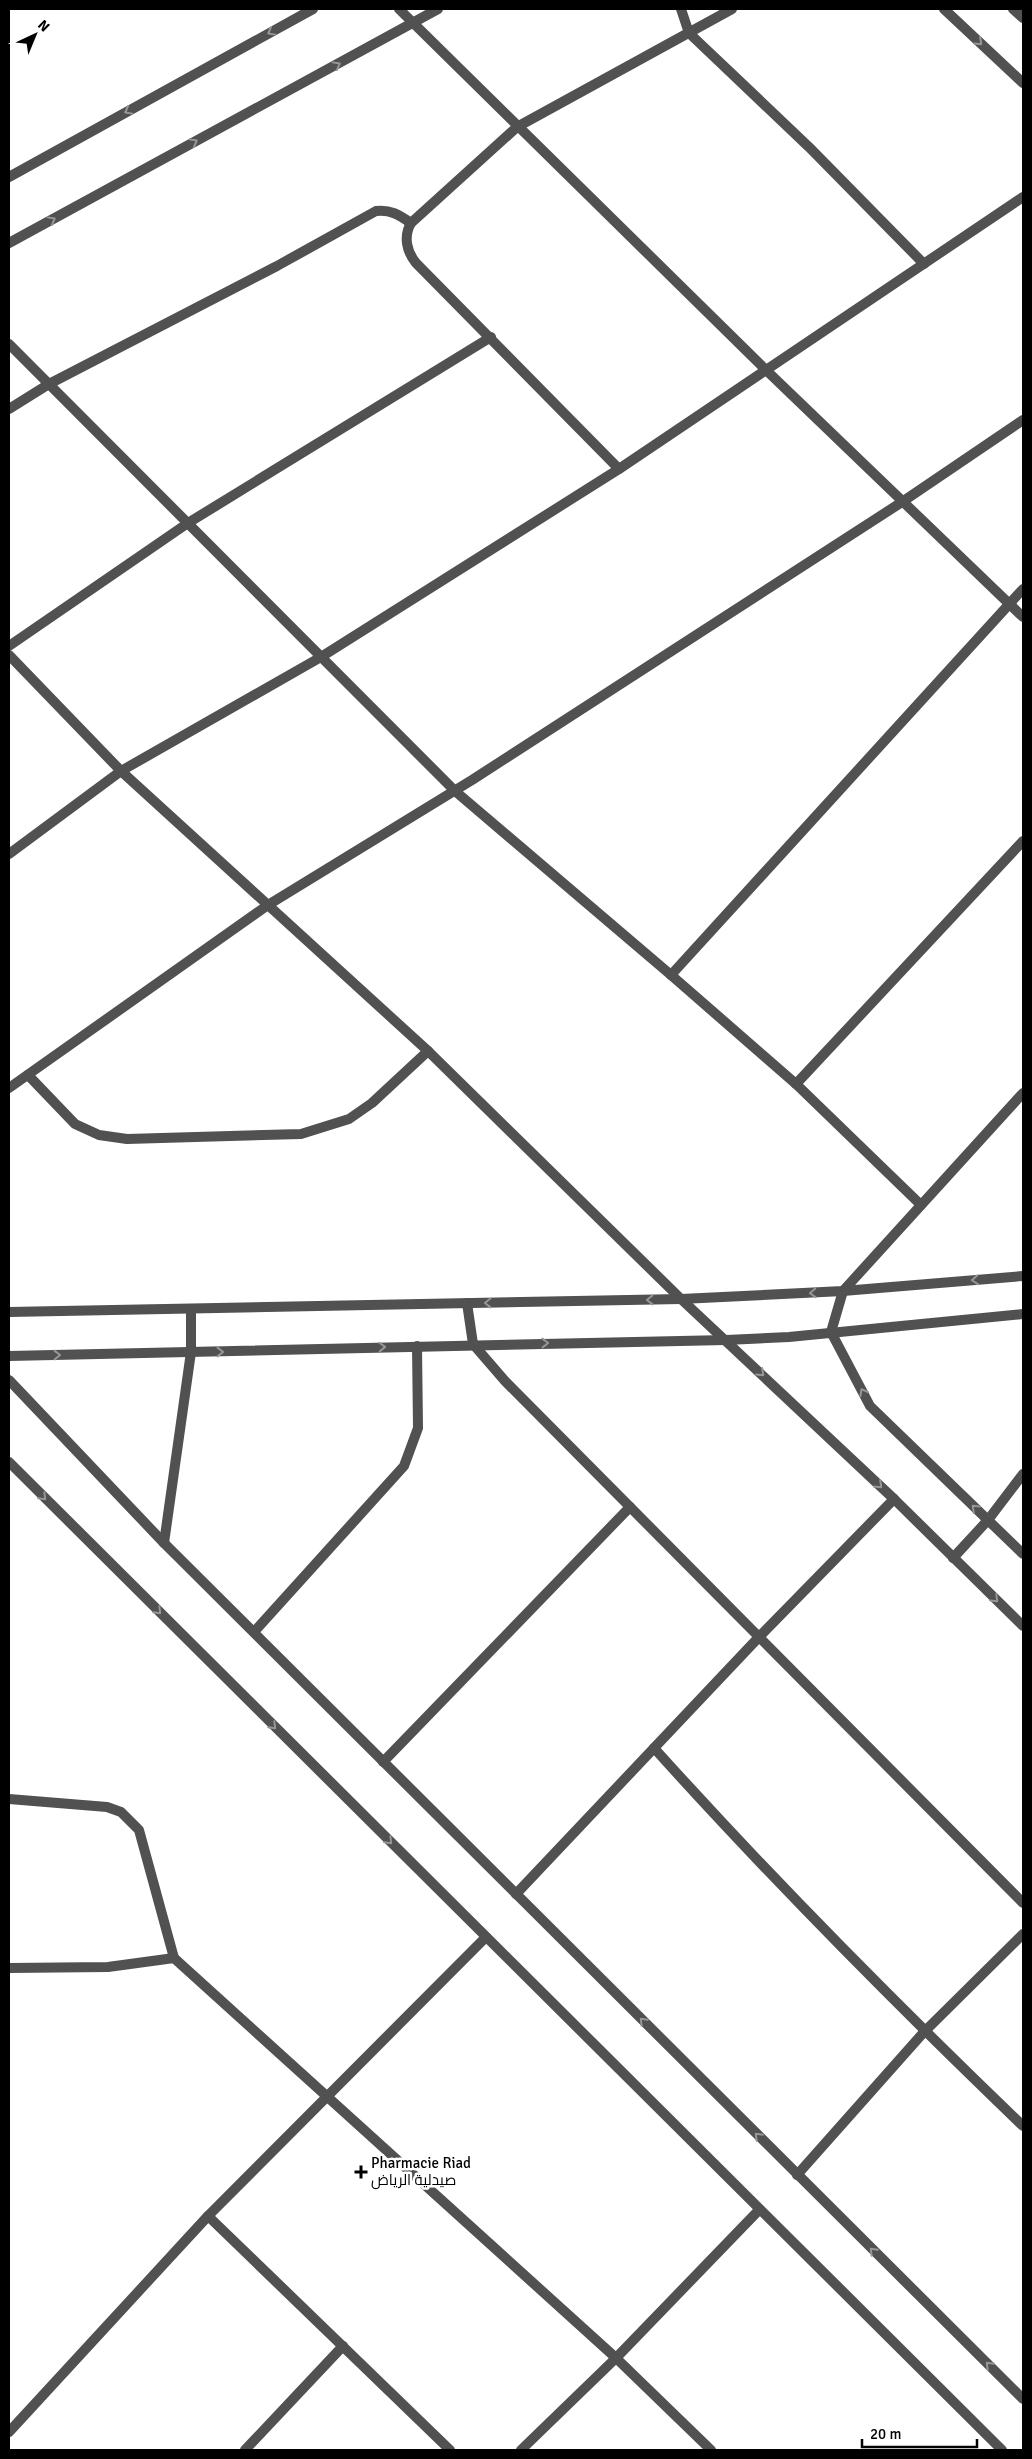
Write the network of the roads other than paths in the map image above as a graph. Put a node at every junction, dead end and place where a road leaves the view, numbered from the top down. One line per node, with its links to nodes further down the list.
1 (313, 9): 13 (street, one-way to 13)
2 (399, 9): 9 (street)
3 (438, 9): 9 (street)
4 (680, 9): 10 (street)
5 (732, 9): 10 (street)
6 (944, 9): 11 (street, one-way to 11)
7 (1013, 9): 8 (street)
8 (1023, 18)
9 (413, 23): 12 (street); 16 (street, one-way to 9)
10 (689, 33): 12 (street); 17 (street)
11 (1023, 83)
12 (517, 127): 15 (street); 20 (street)
13 (9, 177)
14 (1023, 197): 17 (street)
15 (410, 223): 18 (street); 21 (street)
16 (9, 244)
17 (924, 264): 20 (street)
18 (491, 337): 24 (street); 26 (street)
19 (9, 344): 21 (street)
20 (766, 371): 24 (street); 25 (street)
21 (48, 384): 22 (street); 26 (street)
22 (9, 409)
23 (1023, 420): 25 (street)
24 (619, 469): 32 (street)
25 (902, 502): 28 (street); 34 (street)
26 (188, 523): 30 (street); 32 (street)
27 (1023, 589): 28 (street)
28 (1010, 604): 29 (street); 38 (street)
29 (1023, 617)
30 (9, 646)
31 (9, 655): 33 (street)
32 (321, 657): 33 (street); 34 (street)
33 (121, 771): 36 (street); 37 (street)
34 (455, 790): 37 (street); 38 (street)
35 (1023, 841): 41 (street)
36 (9, 854)
37 (268, 905): 39 (street); 40 (street)
38 (671, 975): 41 (street)
39 (428, 1051): 40 (street); 47 (street)
40 (28, 1075): 42 (street)
41 (796, 1084): 44 (street)
42 (9, 1088)
43 (1023, 1093): 44 (street)
44 (921, 1205): 46 (street)
45 (1023, 1276): 46 (street, one-way to 46)
46 (843, 1291): 47 (street, one-way to 47); 52 (street)
47 (681, 1299): 48 (street, one-way to 48); 53 (street)
48 (467, 1303): 49 (street); 54 (street)
49 (191, 1309): 50 (street); 56 (street)
50 (9, 1312)
51 (1023, 1314): 52 (street)
52 (831, 1332): 53 (street); 63 (street, one-way to 52)
53 (726, 1340): 54 (street, one-way to 53); 61 (street, one-way to 61)
54 (473, 1344): 55 (street); 62 (street)
55 (417, 1346): 56 (street, one-way to 55); 68 (street)
56 (191, 1352): 57 (street, one-way to 56); 64 (street)
57 (9, 1356)
58 (9, 1380): 64 (street)
59 (9, 1462): 76 (street, one-way to 76)
60 (1023, 1474): 63 (street)
61 (894, 1500): 66 (street); 69 (street)
62 (630, 1507): 69 (street); 71 (street)
63 (988, 1520): 65 (street); 66 (street)
64 (164, 1543): 68 (street)
65 (1023, 1554)
66 (953, 1558): 67 (street, one-way to 67)
67 (1023, 1626)
68 (254, 1632): 71 (street)
69 (759, 1637): 70 (street); 74 (street)
70 (654, 1748): 73 (street); 79 (street)
71 (383, 1762): 73 (street)
72 (9, 1799): 77 (street)
73 (516, 1894): 82 (street, one-way to 73)
74 (1023, 1903)
75 (1023, 1934): 79 (street)
76 (486, 1937): 80 (street); 83 (street)
77 (174, 1958): 78 (street); 80 (street)
78 (9, 1968)
79 (924, 2032): 81 (street); 82 (street)
80 (328, 2096): 84 (street); 86 (street)
81 (1023, 2126)
82 (797, 2175): 87 (street, one-way to 82)
83 (759, 2210): 86 (street); 93 (street)
84 (208, 2216): 85 (street); 88 (street)
85 (343, 2346): 89 (street); 90 (street)
86 (616, 2358): 91 (street); 92 (street)
87 (1023, 2399)
88 (9, 2432)
89 (245, 2450)
90 (450, 2450)
91 (521, 2450)
92 (711, 2450)
93 (1002, 2450)

